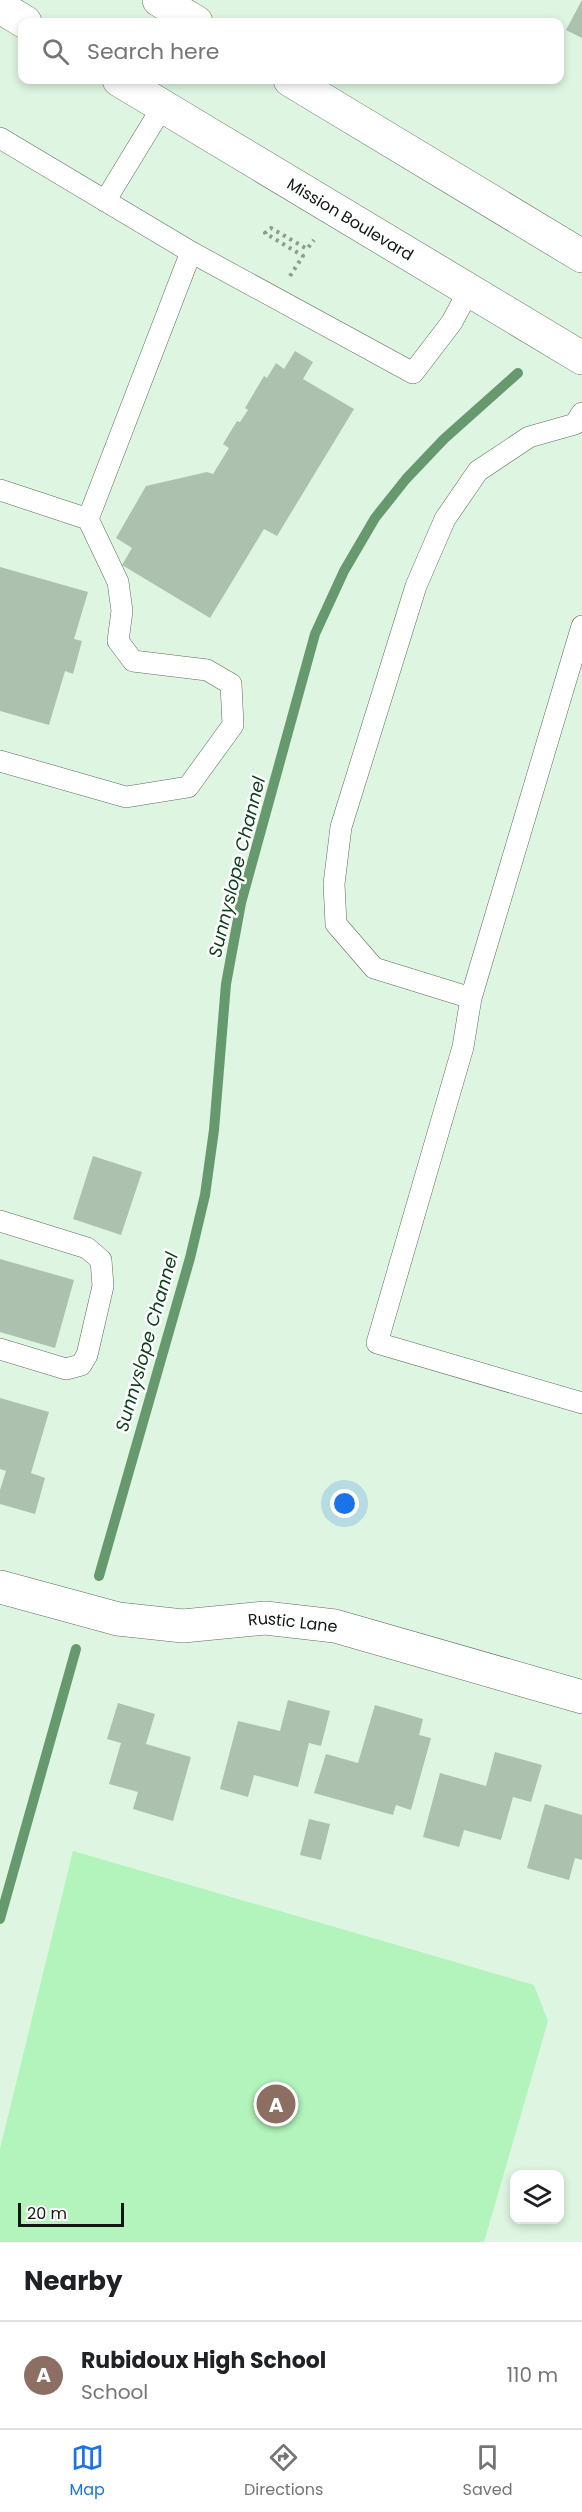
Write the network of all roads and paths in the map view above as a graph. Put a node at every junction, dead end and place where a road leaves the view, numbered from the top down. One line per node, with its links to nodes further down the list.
1 (159, 0): 4 (main road)
2 (0, 8): 3 (main road)
3 (18, 18)
4 (189, 18)
5 (126, 84): 7 (main road, Mission Boulevard)
6 (297, 84): 12 (main road)
7 (163, 106): 9 (lane); 13 (main road, Mission Boulevard)
8 (0, 138): 9 (lane)
9 (105, 201): 11 (lane)
10 (314, 240): 14 (path)
11 (191, 252): 14 (lane); 18 (lane)
12 (582, 256)
13 (469, 291): 14 (lane); 15 (main road, Mission Boulevard)
14 (277, 299)
15 (582, 358)
16 (580, 424): 21 (lane)
17 (0, 490): 18 (lane)
18 (88, 519): 20 (lane)
19 (582, 626): 21 (lane)
20 (0, 761)
21 (471, 998): 24 (lane)
22 (0, 1221): 23 (lane)
23 (0, 1349)
24 (582, 1403)
25 (0, 1587): 26 (main road, Rustic Lane)
26 (582, 1698)

